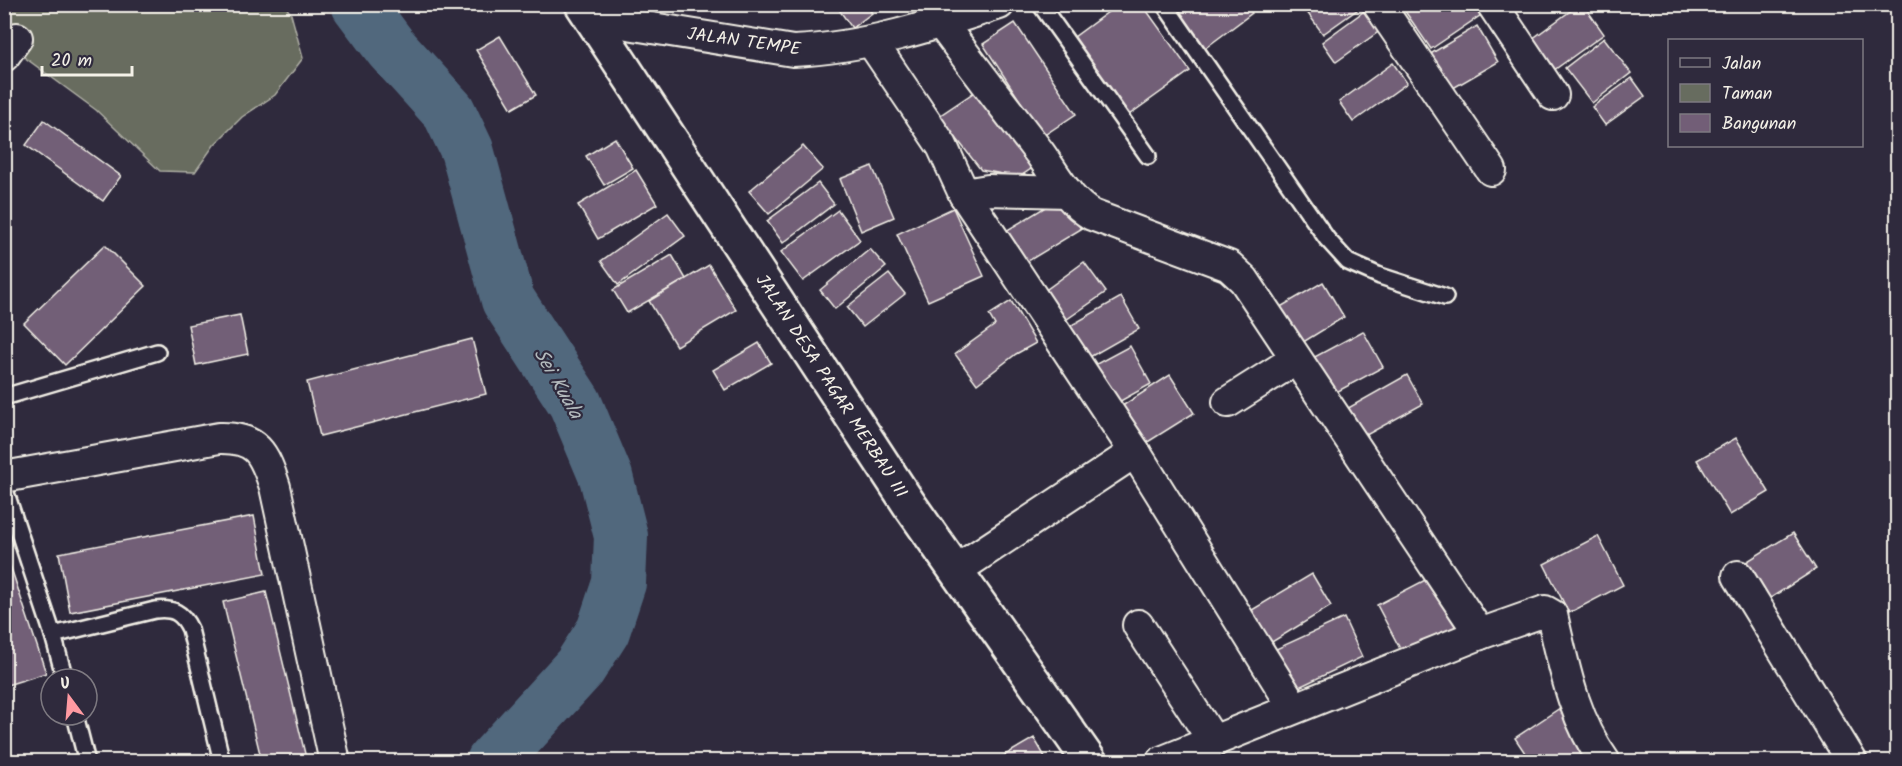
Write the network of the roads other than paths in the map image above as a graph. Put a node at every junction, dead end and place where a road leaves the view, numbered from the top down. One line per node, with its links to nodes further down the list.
1 (999, 4): 7 (street, JALAN TEMPE)
2 (1040, 4): 10 (lane)
3 (1164, 4): 14 (lane)
4 (1378, 4): 11 (street)
5 (1492, 4): 9 (street)
6 (591, 17): 8 (street, JALAN TEMPE); 22 (street, JALAN DESA PAGAR MERBAU III)
7 (929, 18): 8 (street, JALAN TEMPE); 13 (street)
8 (871, 41): 12 (street)
9 (1554, 95)
10 (1148, 156)
11 (1491, 170)
12 (959, 186): 13 (street); 19 (street)
13 (1066, 191): 16 (street)
14 (1445, 297)
15 (157, 352): 17 (lane)
16 (1296, 359): 18 (street); 25 (street)
17 (4, 398)
18 (1228, 402)
19 (1135, 452): 22 (street); 28 (street)
20 (4, 477): 33 (street)
21 (4, 487): 26 (lane)
22 (955, 571): 34 (street, JALAN DESA PAGAR MERBAU III)
23 (1738, 576): 37 (street)
24 (1138, 625): 30 (street)
25 (1480, 634): 28 (street); 36 (street)
26 (53, 635): 27 (lane); 32 (lane)
27 (62, 667)
28 (1294, 708): 30 (street)
29 (78, 727): 31 (lane)
30 (1214, 742): 35 (street)
31 (87, 762)
32 (222, 762)
33 (335, 762)
34 (1090, 762)
35 (1161, 762)
36 (1605, 762)
37 (1852, 762)

